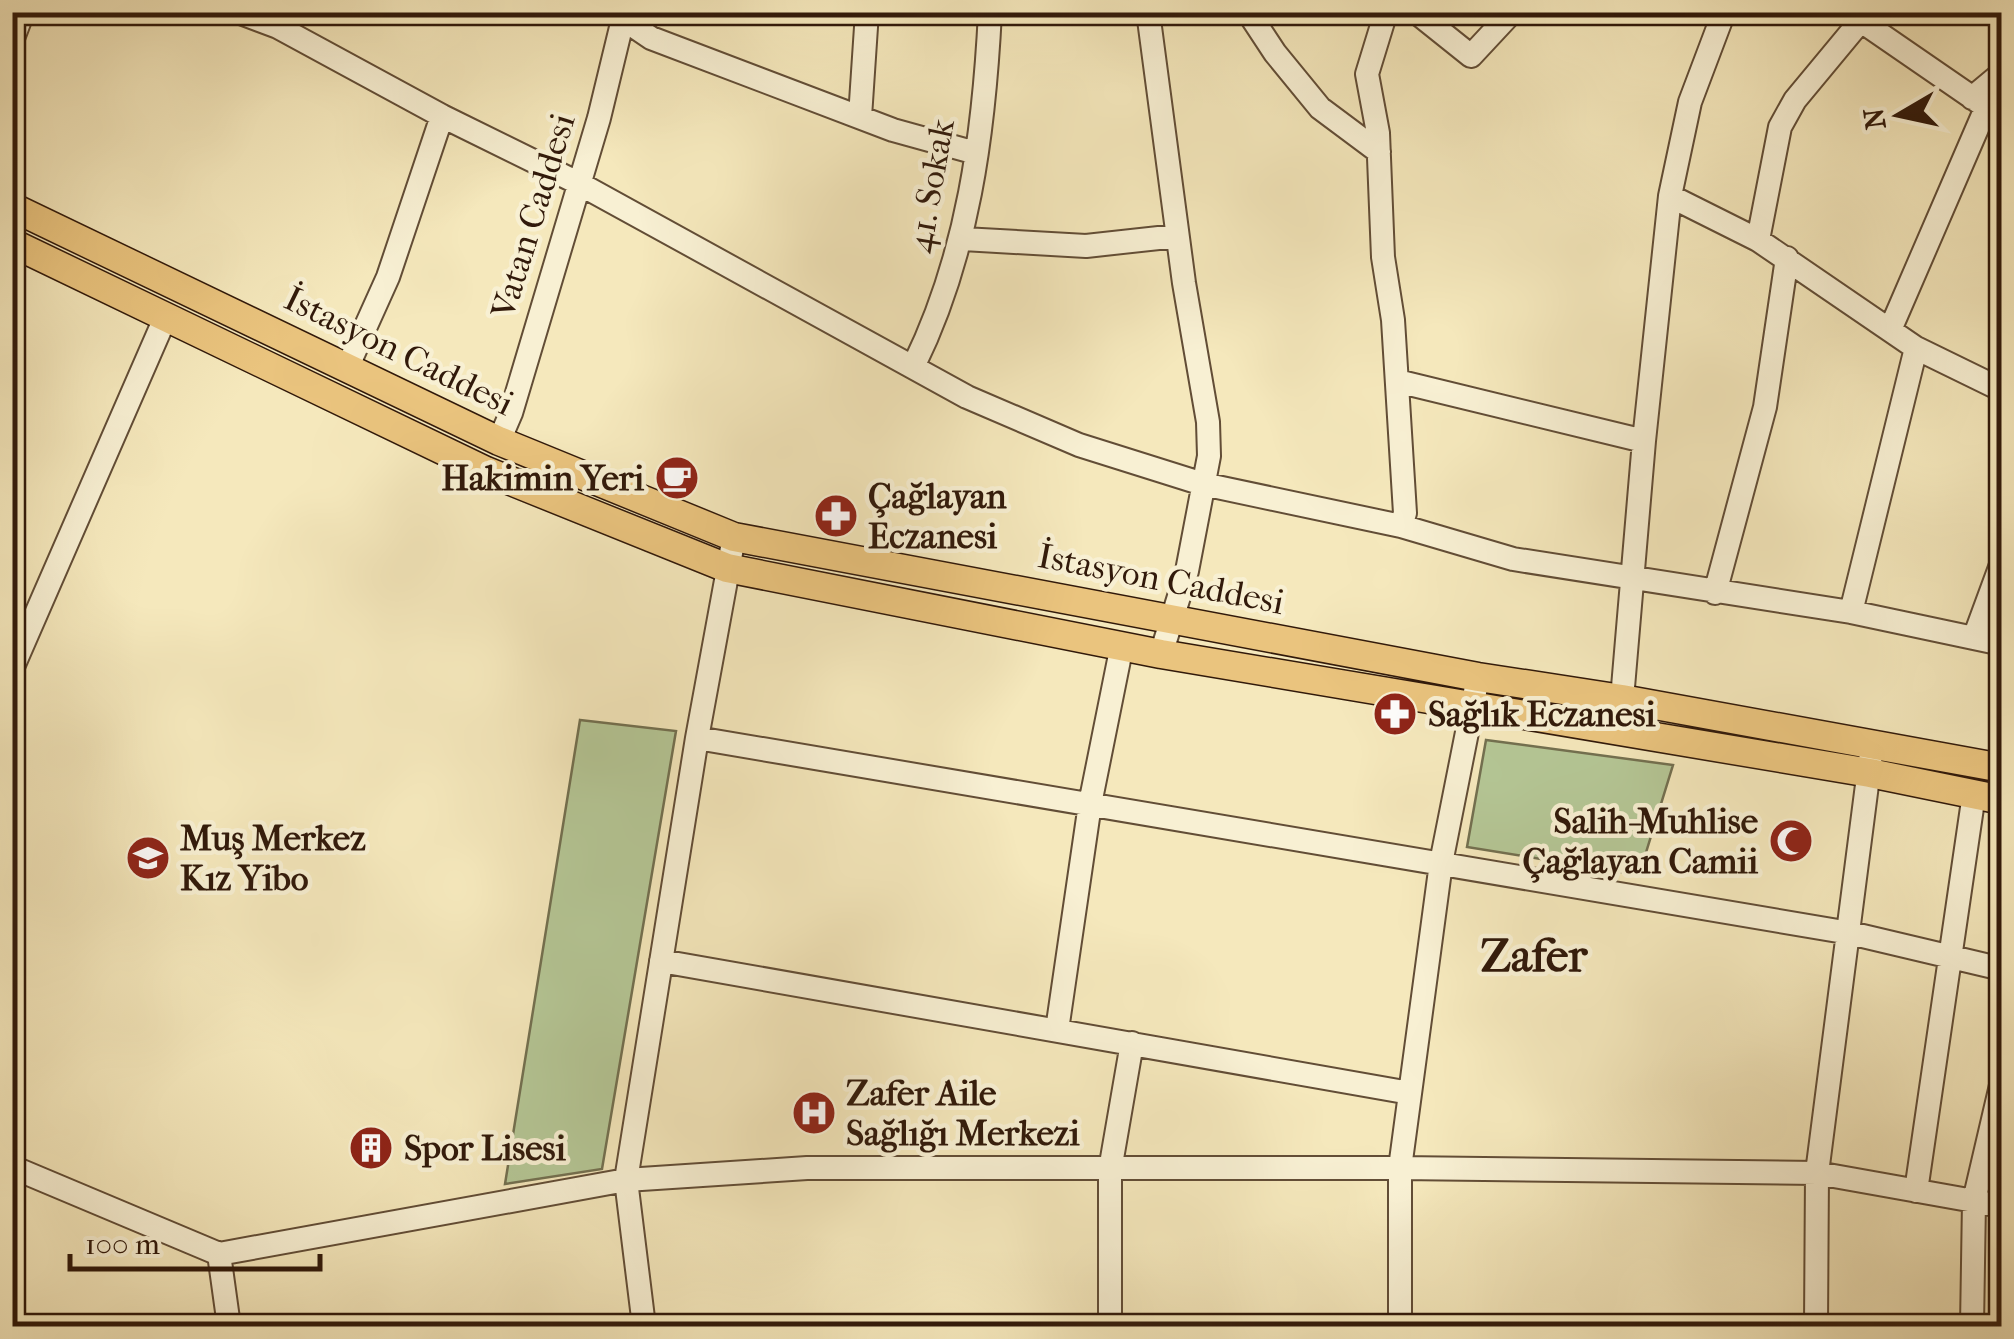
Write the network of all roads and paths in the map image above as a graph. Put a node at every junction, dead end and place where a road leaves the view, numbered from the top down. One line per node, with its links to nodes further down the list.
1 (23, 12): 15 (street)
2 (238, 12): 14 (street)
3 (252, 12): 14 (street)
4 (867, 12): 19 (street)
5 (990, 12): 20 (street, 41. Sokak)
6 (1148, 12): 25 (street)
7 (1248, 12): 21 (street)
8 (1386, 12): 21 (street)
9 (1416, 12): 10 (street)
10 (1512, 12)
11 (1724, 12): 23 (street)
12 (625, 15): 19 (street); 22 (street, Vatan Caddesi)
13 (1860, 15): 17 (street); 27 (street)
14 (282, 20): 18 (street)
15 (12, 41)
16 (2002, 73): 17 (street)
17 (1987, 108): 31 (street)
18 (442, 116): 22 (street); 34 (street)
19 (860, 118): 20 (street)
20 (976, 152): 26 (street, 41. Sokak)
21 (1379, 152): 35 (street)
22 (578, 183): 33 (street); 37 (street, Vatan Caddesi)
23 (1670, 196): 27 (street); 38 (street)
24 (12, 207): 34 (main road, İstasyon Caddesi)
25 (1177, 236): 26 (street); 39 (street)
26 (962, 238): 33 (street, 41. Sokak)
27 (1758, 240): 29 (street)
28 (12, 242): 30 (main road, İstasyon Caddesi)
29 (1787, 258): 31 (street); 45 (street)
30 (166, 316): 43 (main road, İstasyon Caddesi); 52 (street)
31 (1890, 330): 32 (street)
32 (1916, 348): 36 (street); 46 (street)
33 (914, 365): 39 (street)
34 (346, 368): 37 (main road, İstasyon Caddesi)
35 (1397, 382): 38 (street); 40 (street)
36 (2002, 390)
37 (499, 441): 41 (main road, İstasyon Caddesi)
38 (1644, 441): 44 (street)
39 (1203, 484): 40 (street); 47 (street)
40 (1401, 526): 44 (street)
41 (734, 538): 43 (street); 47 (main road, İstasyon Caddesi)
42 (2002, 562): 48 (street)
43 (726, 568): 50 (main road, İstasyon Caddesi); 56 (street)
44 (1632, 578): 45 (street); 54 (street)
45 (1714, 593): 46 (street)
46 (1851, 612): 48 (street)
47 (1172, 619): 51 (street); 53 (main road, İstasyon Caddesi)
48 (1974, 638): 49 (street)
49 (2002, 644)
50 (1122, 645): 51 (main road, İstasyon Caddesi); 60 (street)
51 (1161, 654): 55 (main road, İstasyon Caddesi)
52 (12, 669)
53 (1478, 677): 54 (main road, İstasyon Caddesi); 55 (street)
54 (1622, 699): 57 (main road, İstasyon Caddesi)
55 (1470, 706): 57 (main road, İstasyon Caddesi); 61 (street)
56 (697, 738): 60 (street); 64 (street)
57 (1871, 760): 58 (main road, İstasyon Caddesi); 59 (main road, İstasyon Caddesi); 62 (street)
58 (2002, 768)
59 (1988, 797): 63 (street)
60 (1090, 804): 61 (street); 66 (street)
61 (1441, 863): 62 (street); 69 (street)
62 (1850, 932): 63 (street); 73 (street)
63 (1949, 956): 65 (street); 75 (street)
64 (661, 961): 66 (street); 74 (street)
65 (2002, 968)
66 (1057, 1030): 67 (street)
67 (1132, 1044): 69 (street); 72 (street)
68 (2002, 1081): 76 (street)
69 (1410, 1094): 71 (street)
70 (12, 1167): 78 (street)
71 (1400, 1168): 72 (street); 73 (street); 82 (street)
72 (1110, 1170): 74 (street); 81 (street)
73 (1817, 1173): 75 (street); 83 (street)
74 (626, 1180): 78 (street); 80 (street)
75 (1916, 1190): 76 (street)
76 (1974, 1201): 77 (street); 84 (street)
77 (2002, 1206)
78 (220, 1254): 79 (street)
79 (229, 1326)
80 (644, 1326)
81 (1110, 1326)
82 (1400, 1326)
83 (1816, 1326)
84 (1972, 1326)

